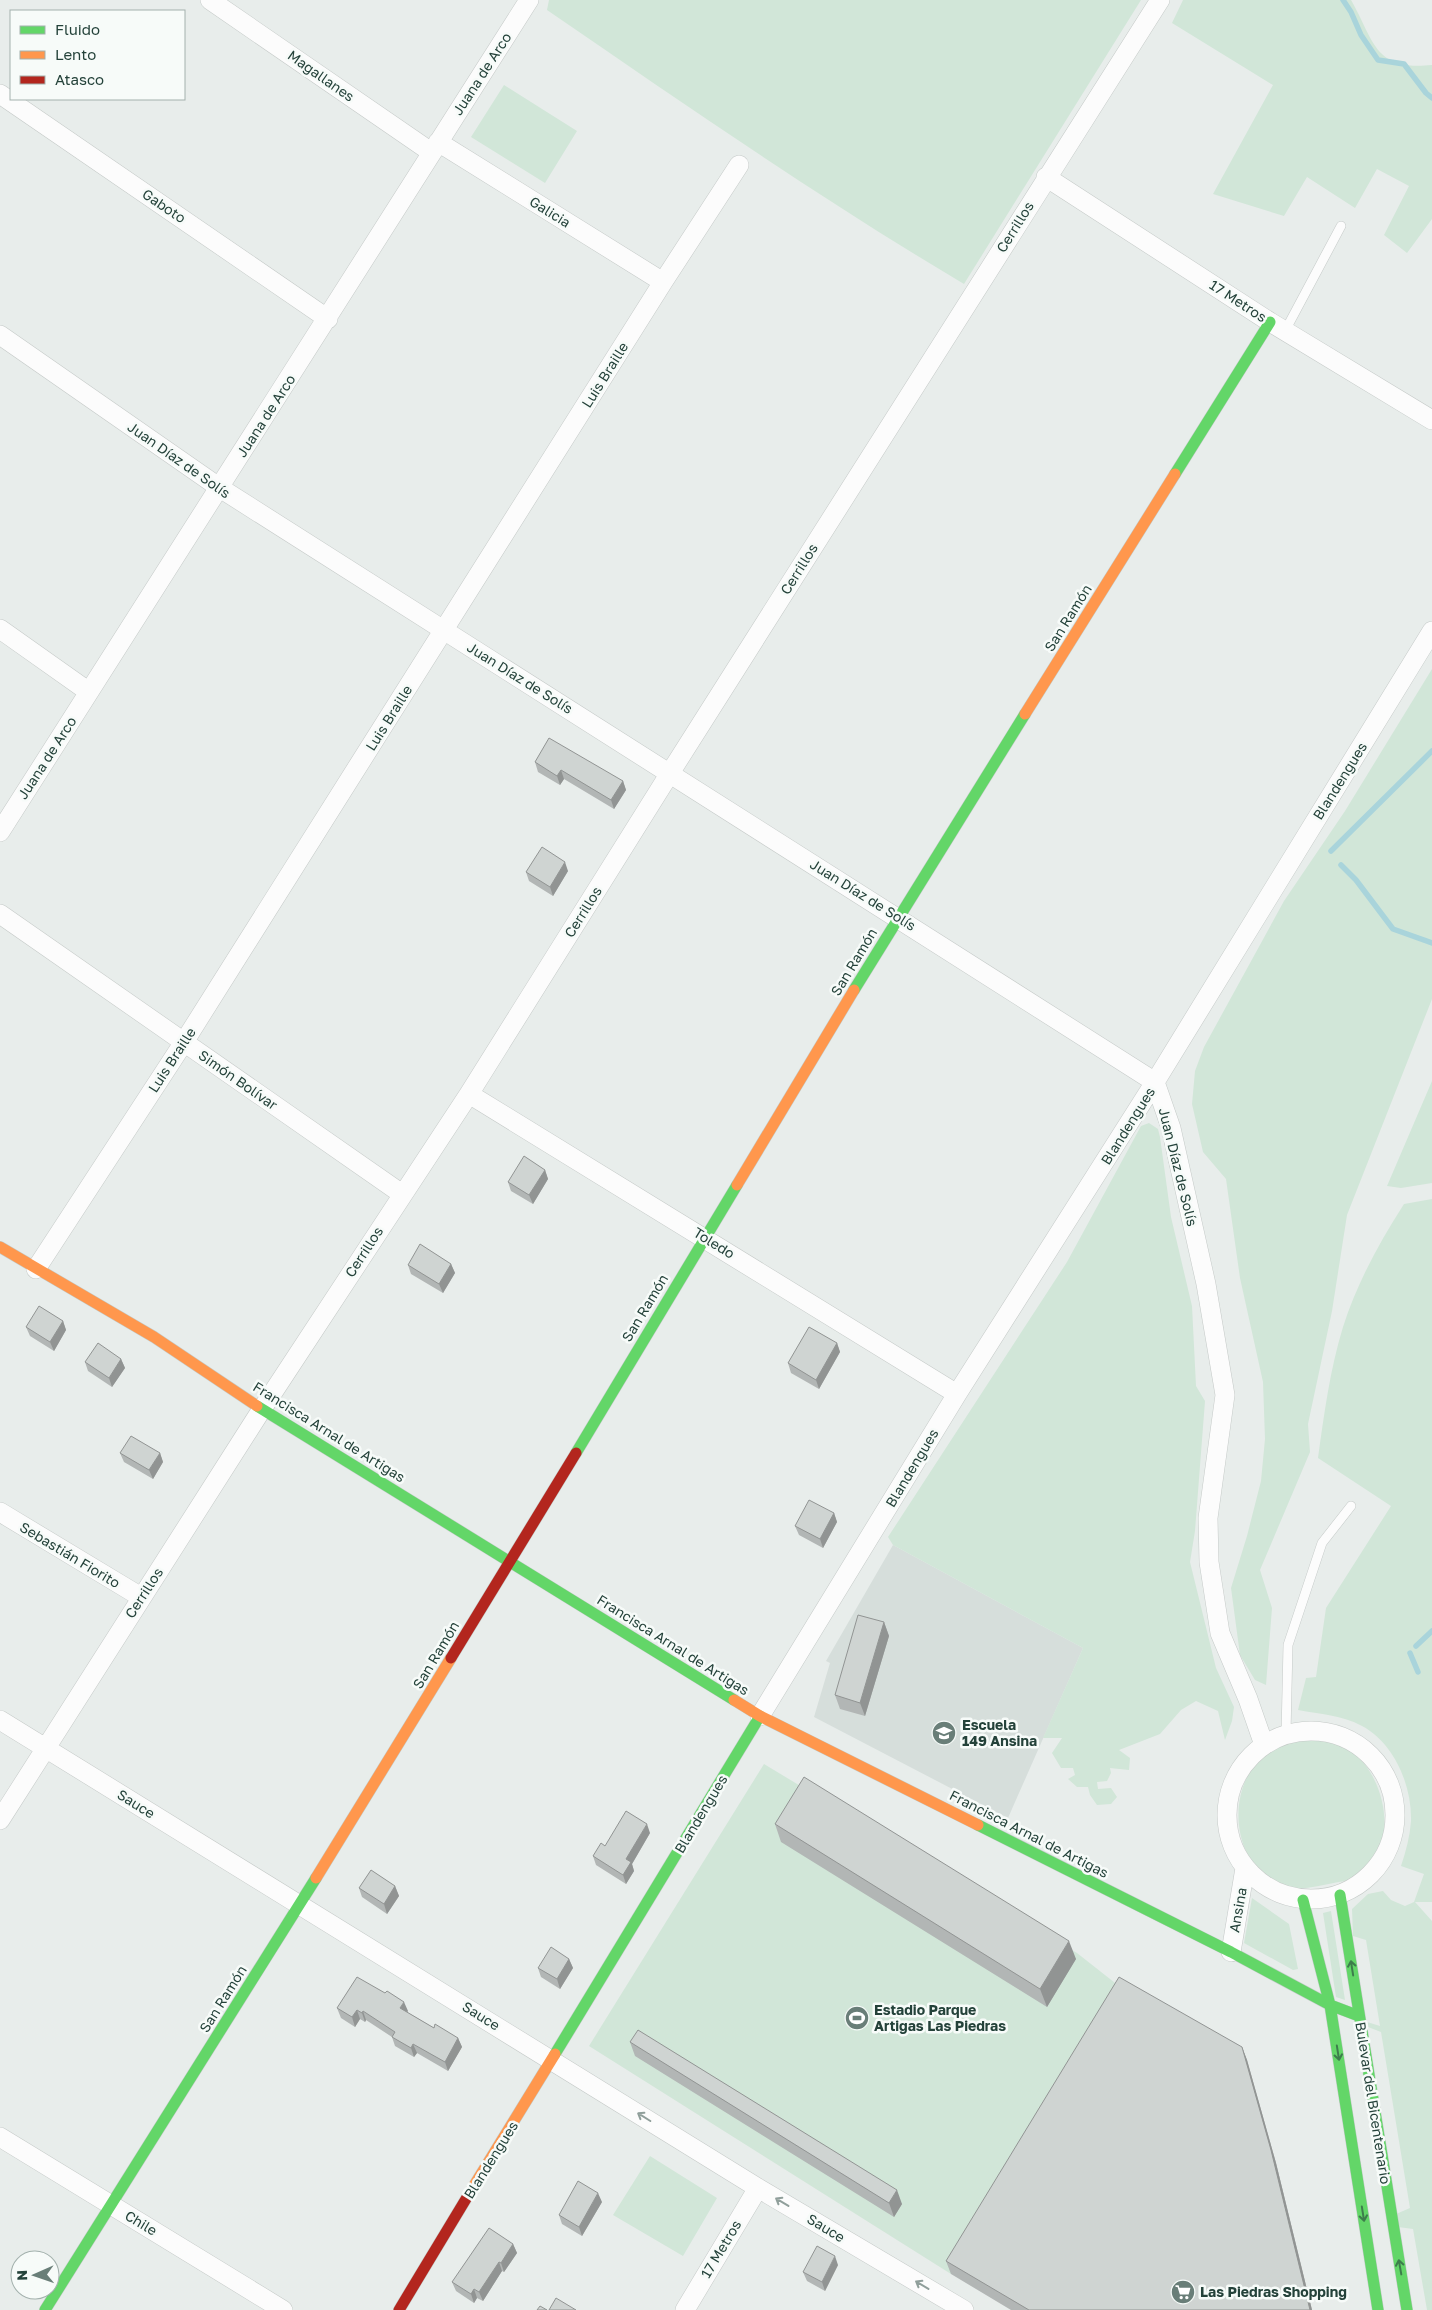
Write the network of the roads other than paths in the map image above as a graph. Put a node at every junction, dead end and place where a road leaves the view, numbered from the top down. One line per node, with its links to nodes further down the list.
1 (210, 0): 5 (street, Magallanes)
2 (529, 0): 5 (street, Juana de Arco)
3 (1160, 0): 7 (street, Cerrillos)
4 (0, 94): 10 (street, Gaboto)
5 (435, 147): 9 (street, Galicia); 10 (street, Juana de Arco)
6 (739, 165): 9 (street, Luis Braille)
7 (1046, 176): 11 (street, 17 Metros); 19 (street, Cerrillos)
8 (1341, 226): 11 (lane)
9 (663, 282): 16 (street, Luis Braille)
10 (328, 319): 14 (street, Juana de Arco)
11 (1278, 327): 13 (street, 17 Metros); 22 (street, San Ramón)
12 (0, 335): 14 (street, Juan Díaz de Solís)
13 (1432, 420)
14 (220, 488): 16 (street, Juan Díaz de Solís); 18 (street, Juana de Arco)
15 (0, 629): 18 (street)
16 (444, 630): 19 (street, Juan Díaz de Solís); 23 (street, Luis Braille)
17 (1432, 631): 24 (street, Blandengues)
18 (89, 692): 20 (street, Juana de Arco)
19 (670, 773): 22 (street, Juan Díaz de Solís); 25 (street, Cerrillos)
20 (0, 832)
21 (0, 914): 23 (street, Simón Bolívar)
22 (898, 917): 24 (street, Juan Díaz de Solís); 27 (street, San Ramón)
23 (184, 1042): 26 (street, Simón Bolívar); 29 (street, Luis Braille)
24 (1155, 1082): 30 (street, Blandengues); 39 (street, Juan Díaz de Solís)
25 (469, 1094): 26 (street, Cerrillos); 27 (street, Toledo)
26 (402, 1194): 31 (street, Cerrillos)
27 (705, 1237): 30 (street, Toledo); 34 (street, San Ramón)
28 (0, 1247): 29 (street, Francisca Arnal de Artigas)
29 (36, 1270): 31 (street, Francisca Arnal de Artigas)
30 (958, 1394): 36 (street, Blandengues)
31 (262, 1409): 34 (street, Francisca Arnal de Artigas); 35 (street, Cerrillos)
32 (1351, 1506): 38 (lane)
33 (0, 1512): 35 (street, Sebastián Fiorito)
34 (510, 1562): 36 (street, Francisca Arnal de Artigas); 45 (street, San Ramón)
35 (141, 1597): 40 (street, Cerrillos)
36 (760, 1716): 46 (street, Francisca Arnal de Artigas); 49 (street, Blandengues)
37 (0, 1720): 40 (street, Sauce)
38 (1286, 1734): 39 (street); 43 (street)
39 (1264, 1745): 42 (street)
40 (46, 1748): 41 (street, Cerrillos); 45 (street, Sauce)
41 (0, 1820)
42 (1245, 1868): 44 (street); 46 (street, Ansina)
43 (1340, 1895): 44 (street); 48 (street, Bulevar del Bicentenario, one-way to 43)
44 (1302, 1900): 47 (street, Bulevar del Bicentenario)
45 (300, 1905): 49 (street, Sauce); 52 (street, San Ramón)
46 (1230, 1952): 47 (street, Francisca Arnal de Artigas)
47 (1330, 2005): 48 (street, Francisca Arnal de Artigas); 58 (street, Bulevar del Bicentenario, one-way to 58)
48 (1360, 2016): 59 (street, Bulevar del Bicentenario, one-way to 48)
49 (553, 2060): 51 (street, Sauce, one-way to 49); 55 (street, Blandengues)
50 (0, 2137): 52 (street, Chile)
51 (758, 2188): 56 (street, 17 Metros); 57 (street, Sauce, one-way to 51)
52 (111, 2205): 53 (street, San Ramón); 54 (street, Chile)
53 (45, 2310)
54 (283, 2310)
55 (399, 2310)
56 (684, 2310)
57 (964, 2310)
58 (1378, 2310)
59 (1407, 2310)

